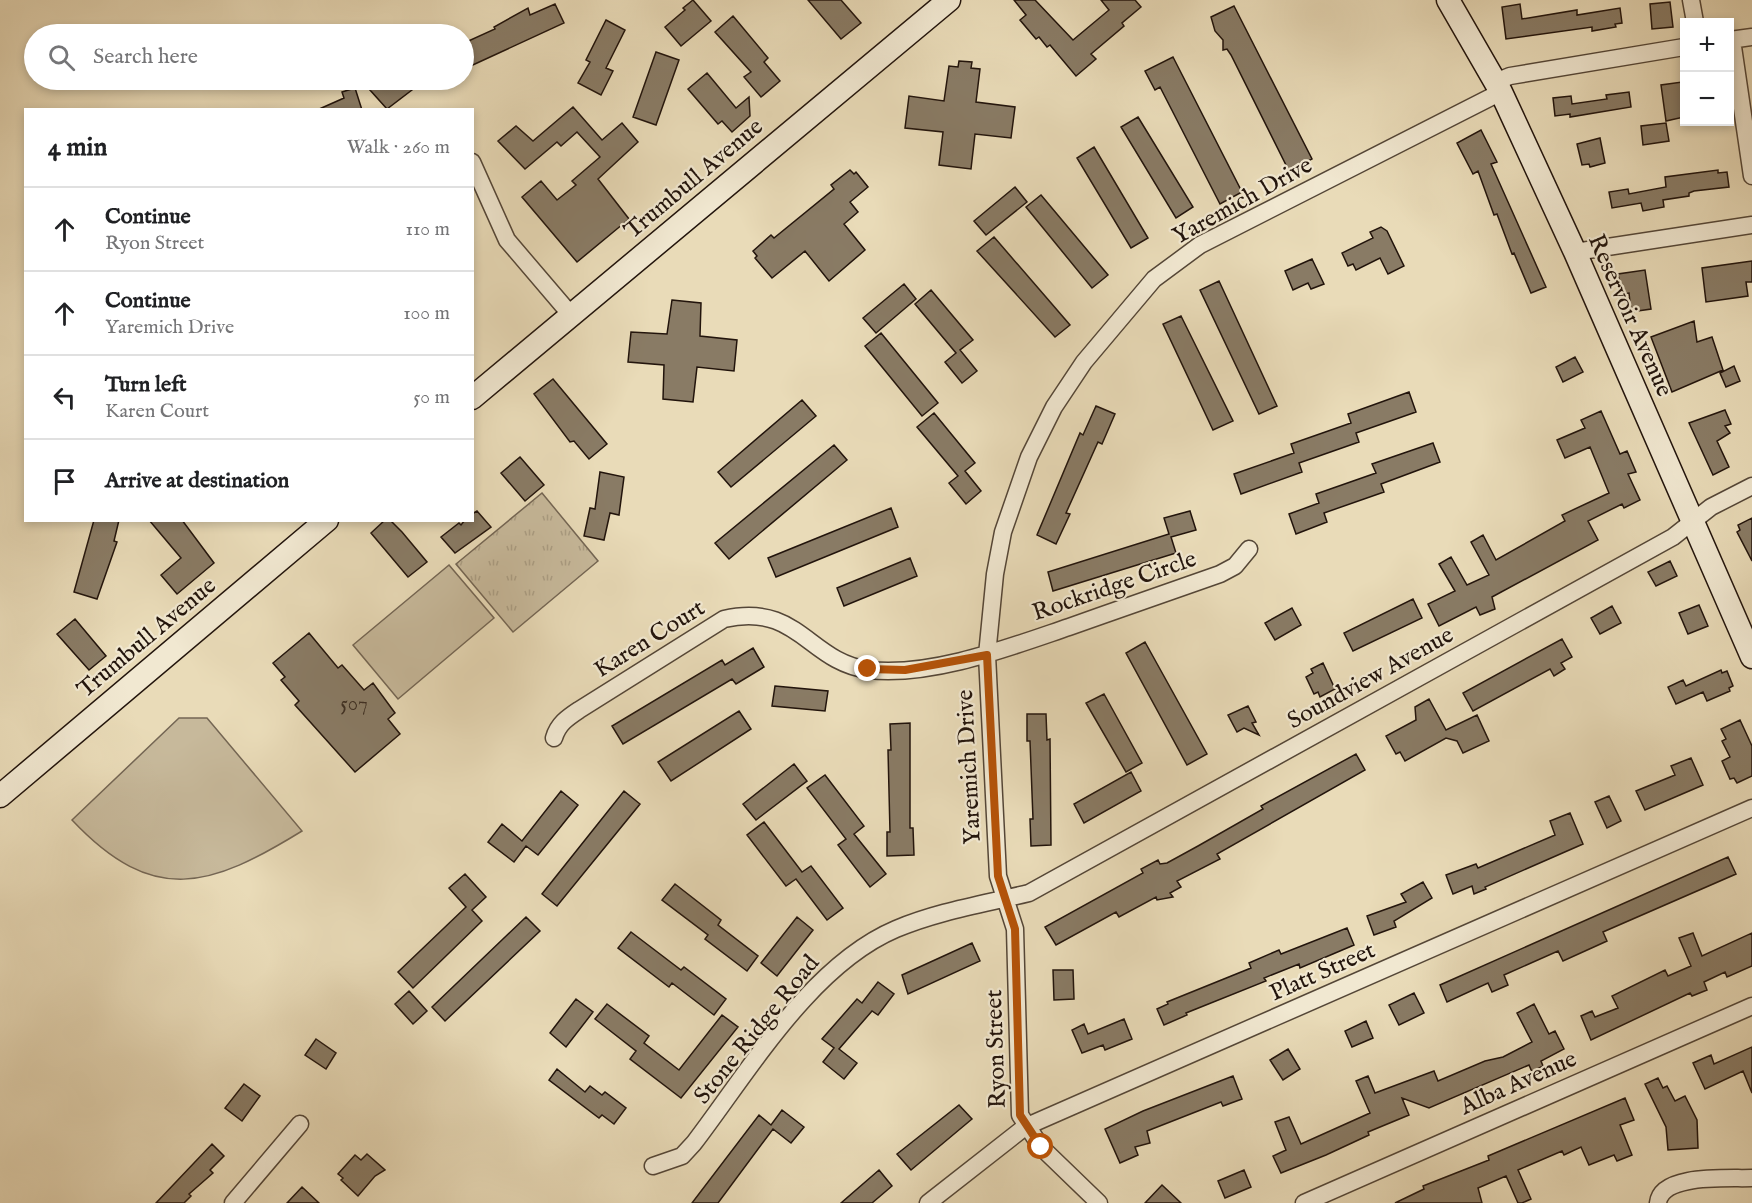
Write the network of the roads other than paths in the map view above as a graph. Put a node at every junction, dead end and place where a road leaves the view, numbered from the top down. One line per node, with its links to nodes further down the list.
1 (949, 0): 14 (street, Trumbull Avenue)
2 (1448, 0): 9 (street, Reservoir Avenue)
3 (1691, 0): 4 (street)
4 (1694, 18)
5 (1752, 37): 6 (street)
6 (1734, 40)
7 (1680, 48): 9 (street, Yaremich Drive)
8 (1734, 59): 11 (street)
9 (1498, 87): 13 (street, Reservoir Avenue); 20 (street, Yaremich Drive)
10 (474, 166): 14 (street)
11 (1752, 176)
12 (1752, 225): 13 (street)
13 (1575, 252): 18 (street, Reservoir Avenue)
14 (571, 315): 15 (street, Trumbull Avenue)
15 (474, 396)
16 (1752, 486): 18 (street, Soundview Avenue)
17 (325, 522): 23 (street, Trumbull Avenue)
18 (1693, 522): 21 (street, Reservoir Avenue); 25 (street, Soundview Avenue)
19 (1249, 549): 20 (street, Rockridge Circle)
20 (987, 655): 22 (street, Karen Court); 25 (street, Yaremich Drive)
21 (1752, 657)
22 (554, 738)
23 (0, 796)
24 (1752, 808): 28 (street, Platt Street)
25 (1006, 899): 28 (street, Ryon Street); 29 (street, Stone Ridge Road)
26 (1752, 1006): 34 (street, Alba Avenue)
27 (300, 1124): 31 (street)
28 (1025, 1127): 32 (street, Platt Street); 33 (street, Ryon Street)
29 (653, 1166)
30 (1752, 1178): 35 (street)
31 (233, 1203)
32 (928, 1203)
33 (1099, 1203)
34 (1304, 1203)
35 (1658, 1203)

